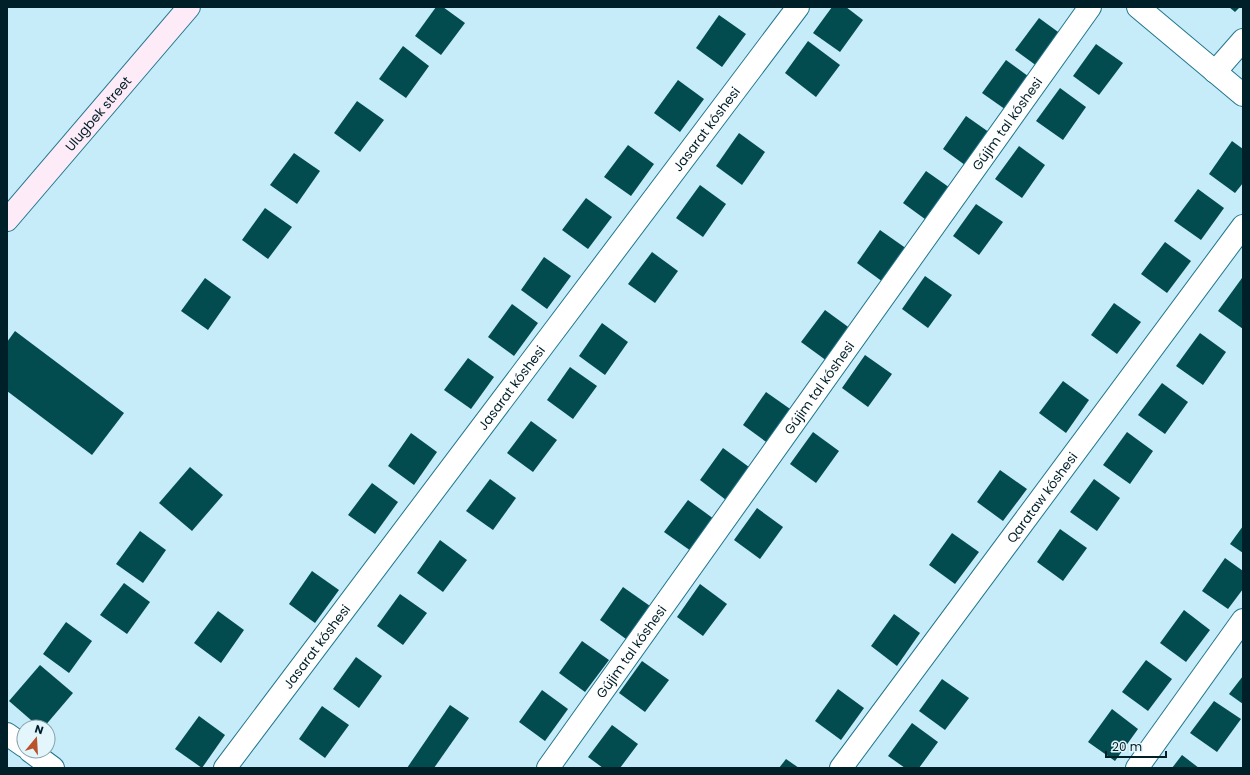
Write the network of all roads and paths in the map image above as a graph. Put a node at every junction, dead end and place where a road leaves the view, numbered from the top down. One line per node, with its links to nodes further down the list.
1 (189, 7): 8 (street, Ulugbek street)
2 (798, 7): 15 (street, Jasarat kóshesi)
3 (1090, 7): 16 (street, Gújim tal kóshesi)
4 (1138, 7): 6 (street)
5 (1243, 40): 6 (street)
6 (1215, 72): 7 (street)
7 (1243, 95)
8 (7, 220)
9 (1243, 226): 17 (street, Qarataw kóshesi)
10 (1243, 620): 18 (street)
11 (7, 734): 12 (street)
12 (16, 740)
13 (41, 759): 14 (street)
14 (54, 768)
15 (225, 768)
16 (548, 768)
17 (840, 768)
18 (1137, 768)

